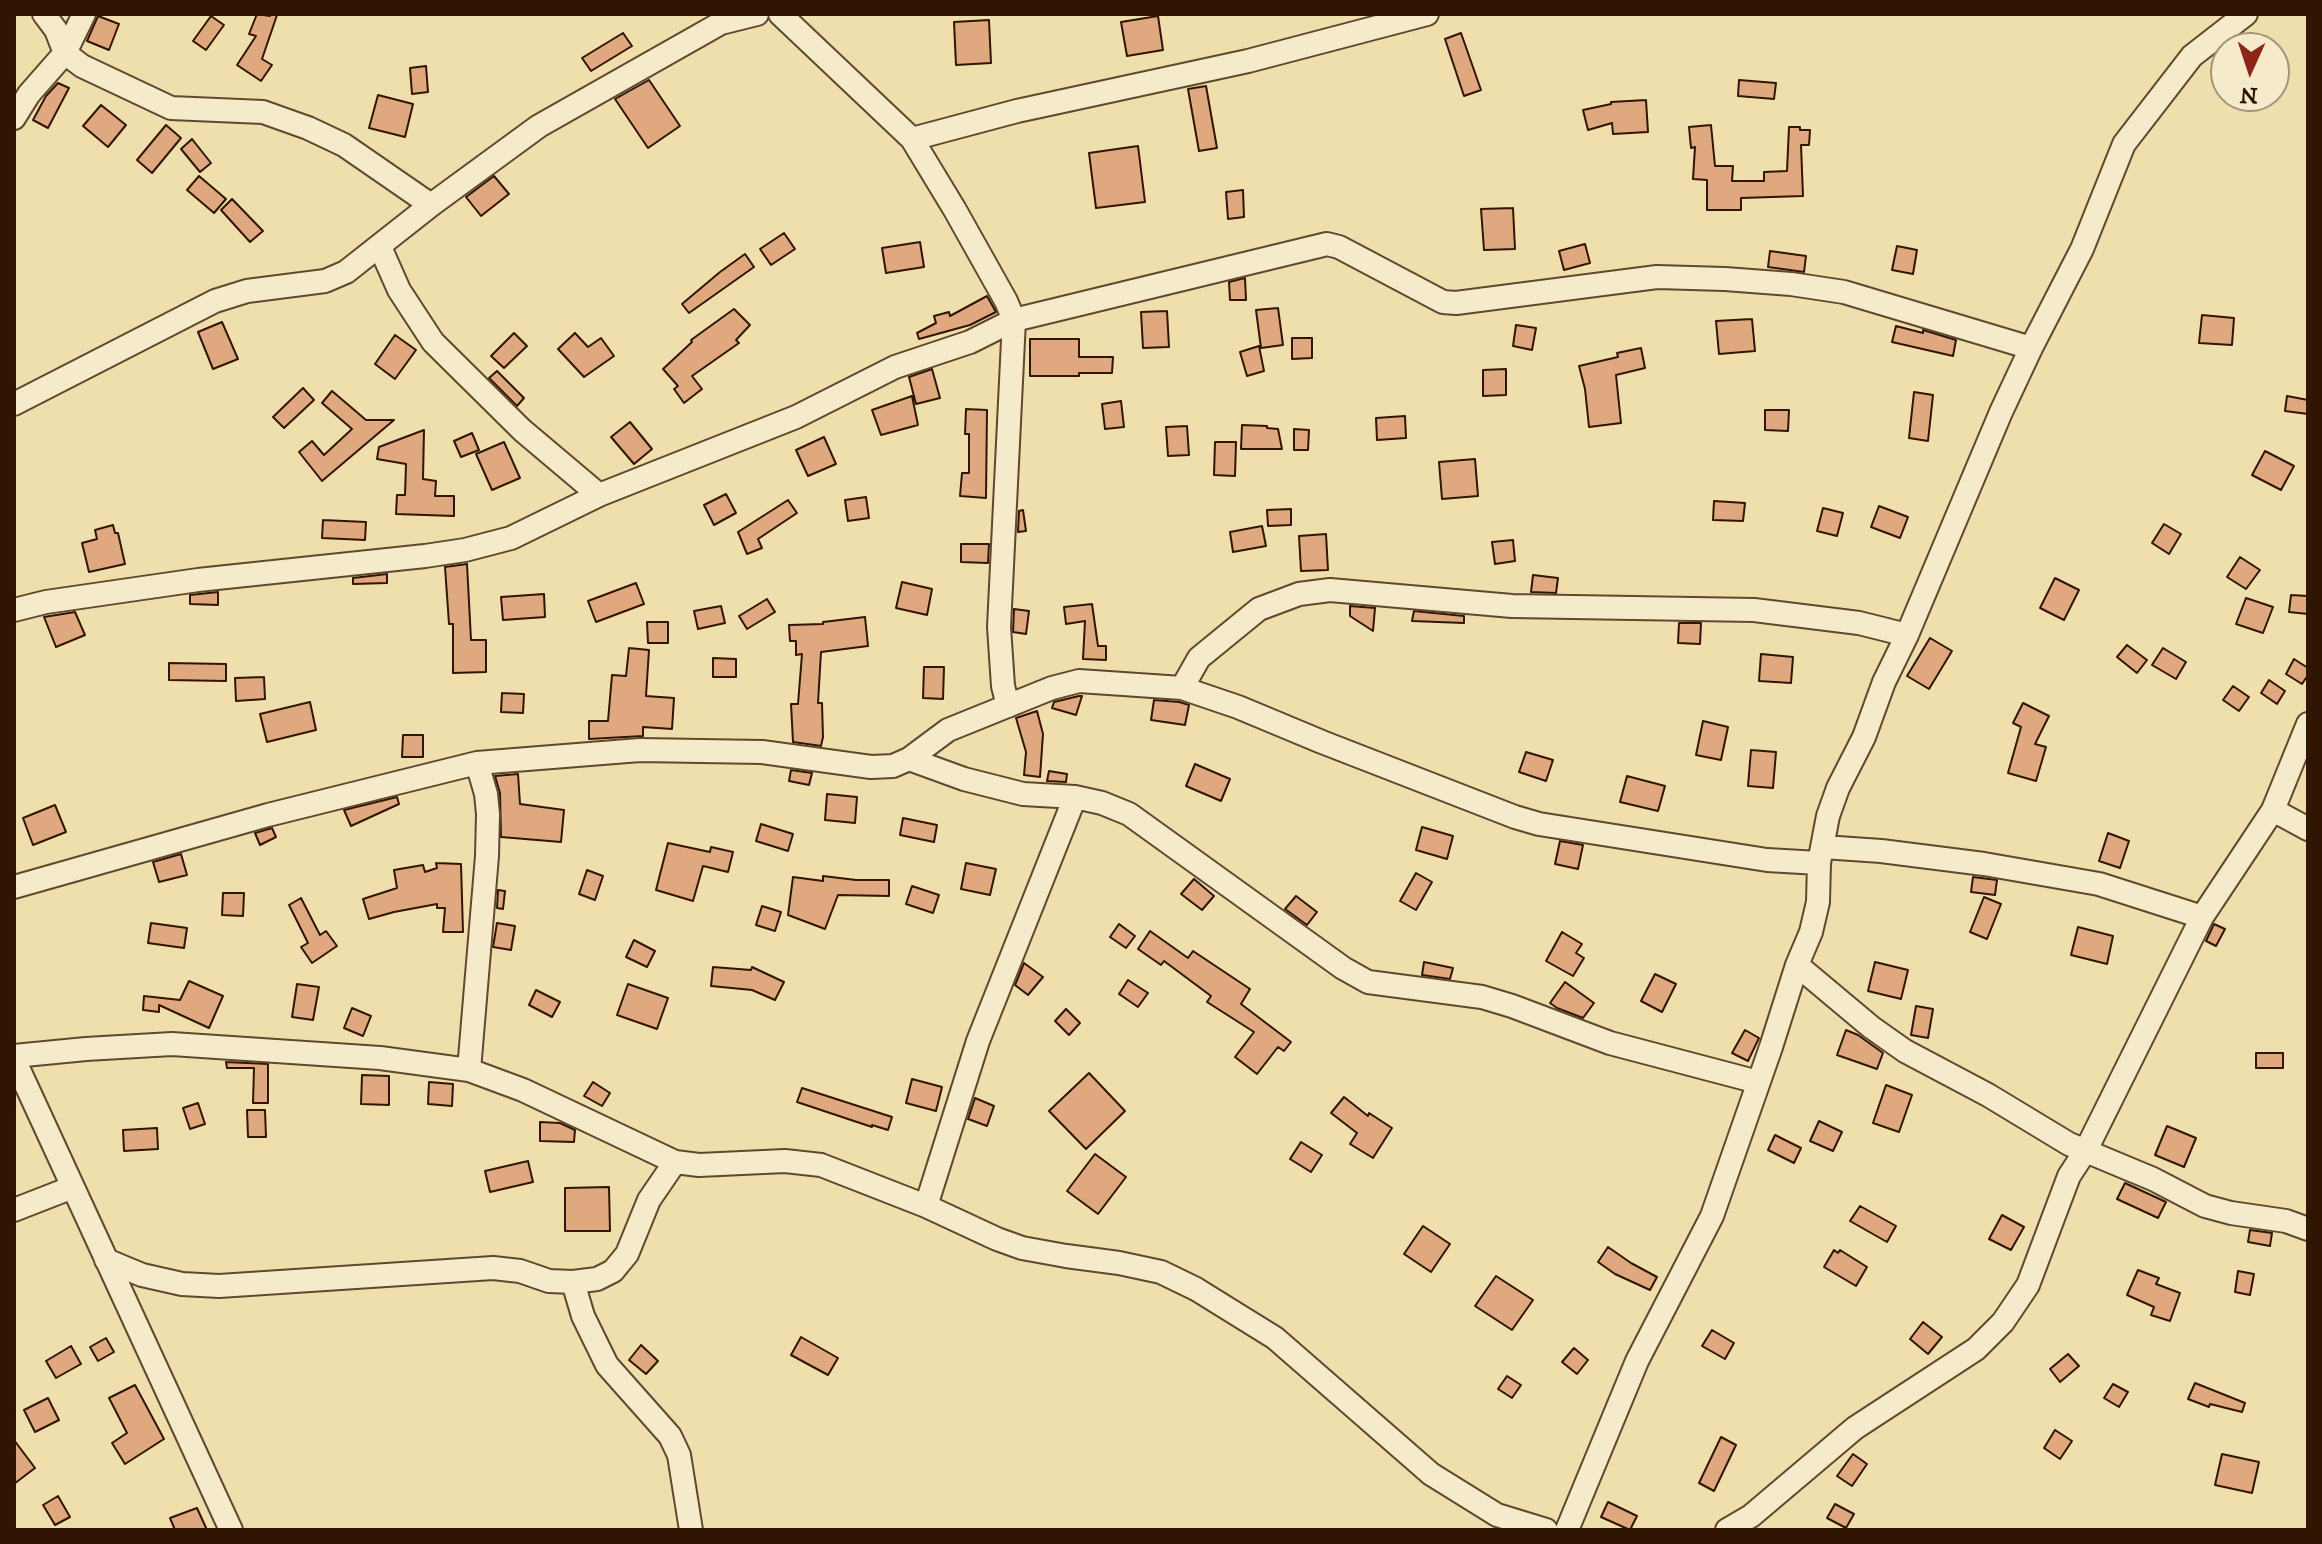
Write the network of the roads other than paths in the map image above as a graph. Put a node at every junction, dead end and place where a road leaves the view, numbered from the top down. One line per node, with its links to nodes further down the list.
1 (44, 14): 7 (street)
2 (84, 14): 7 (street)
3 (757, 14): 10 (street)
4 (780, 14): 9 (street)
5 (1427, 14): 9 (street)
6 (2246, 14): 13 (street)
7 (65, 53): 8 (street); 10 (street)
8 (14, 118)
9 (912, 139): 12 (street)
10 (431, 205): 11 (street)
11 (380, 247): 14 (street); 15 (street)
12 (1014, 320): 13 (street); 15 (street); 19 (street)
13 (2031, 348): 17 (street)
14 (14, 404)
15 (599, 495): 16 (street)
16 (14, 610)
17 (1907, 635): 18 (street); 26 (street)
18 (1182, 688): 19 (street); 26 (street)
19 (1008, 706): 21 (street)
20 (2308, 724): 24 (street)
21 (909, 759): 22 (street); 23 (street)
22 (477, 763): 27 (street); 31 (street)
23 (1075, 797): 32 (street); 36 (street)
24 (2273, 810): 25 (street); 28 (street)
25 (2308, 829)
26 (1821, 855): 28 (street); 29 (street)
27 (14, 887)
28 (2202, 917): 33 (street)
29 (1797, 965): 32 (street); 33 (street)
30 (14, 1058): 31 (street); 35 (street)
31 (469, 1070): 34 (street)
32 (1758, 1082): 44 (street)
33 (2086, 1150): 38 (street); 45 (street)
34 (675, 1162): 36 (street); 40 (street)
35 (73, 1187): 37 (street); 39 (street)
36 (926, 1206): 43 (street)
37 (14, 1210)
38 (2308, 1229)
39 (106, 1260): 40 (street); 41 (street)
40 (573, 1282): 42 (street)
41 (231, 1530)
42 (691, 1530)
43 (1546, 1530)
44 (1567, 1530)
45 (1727, 1530)

